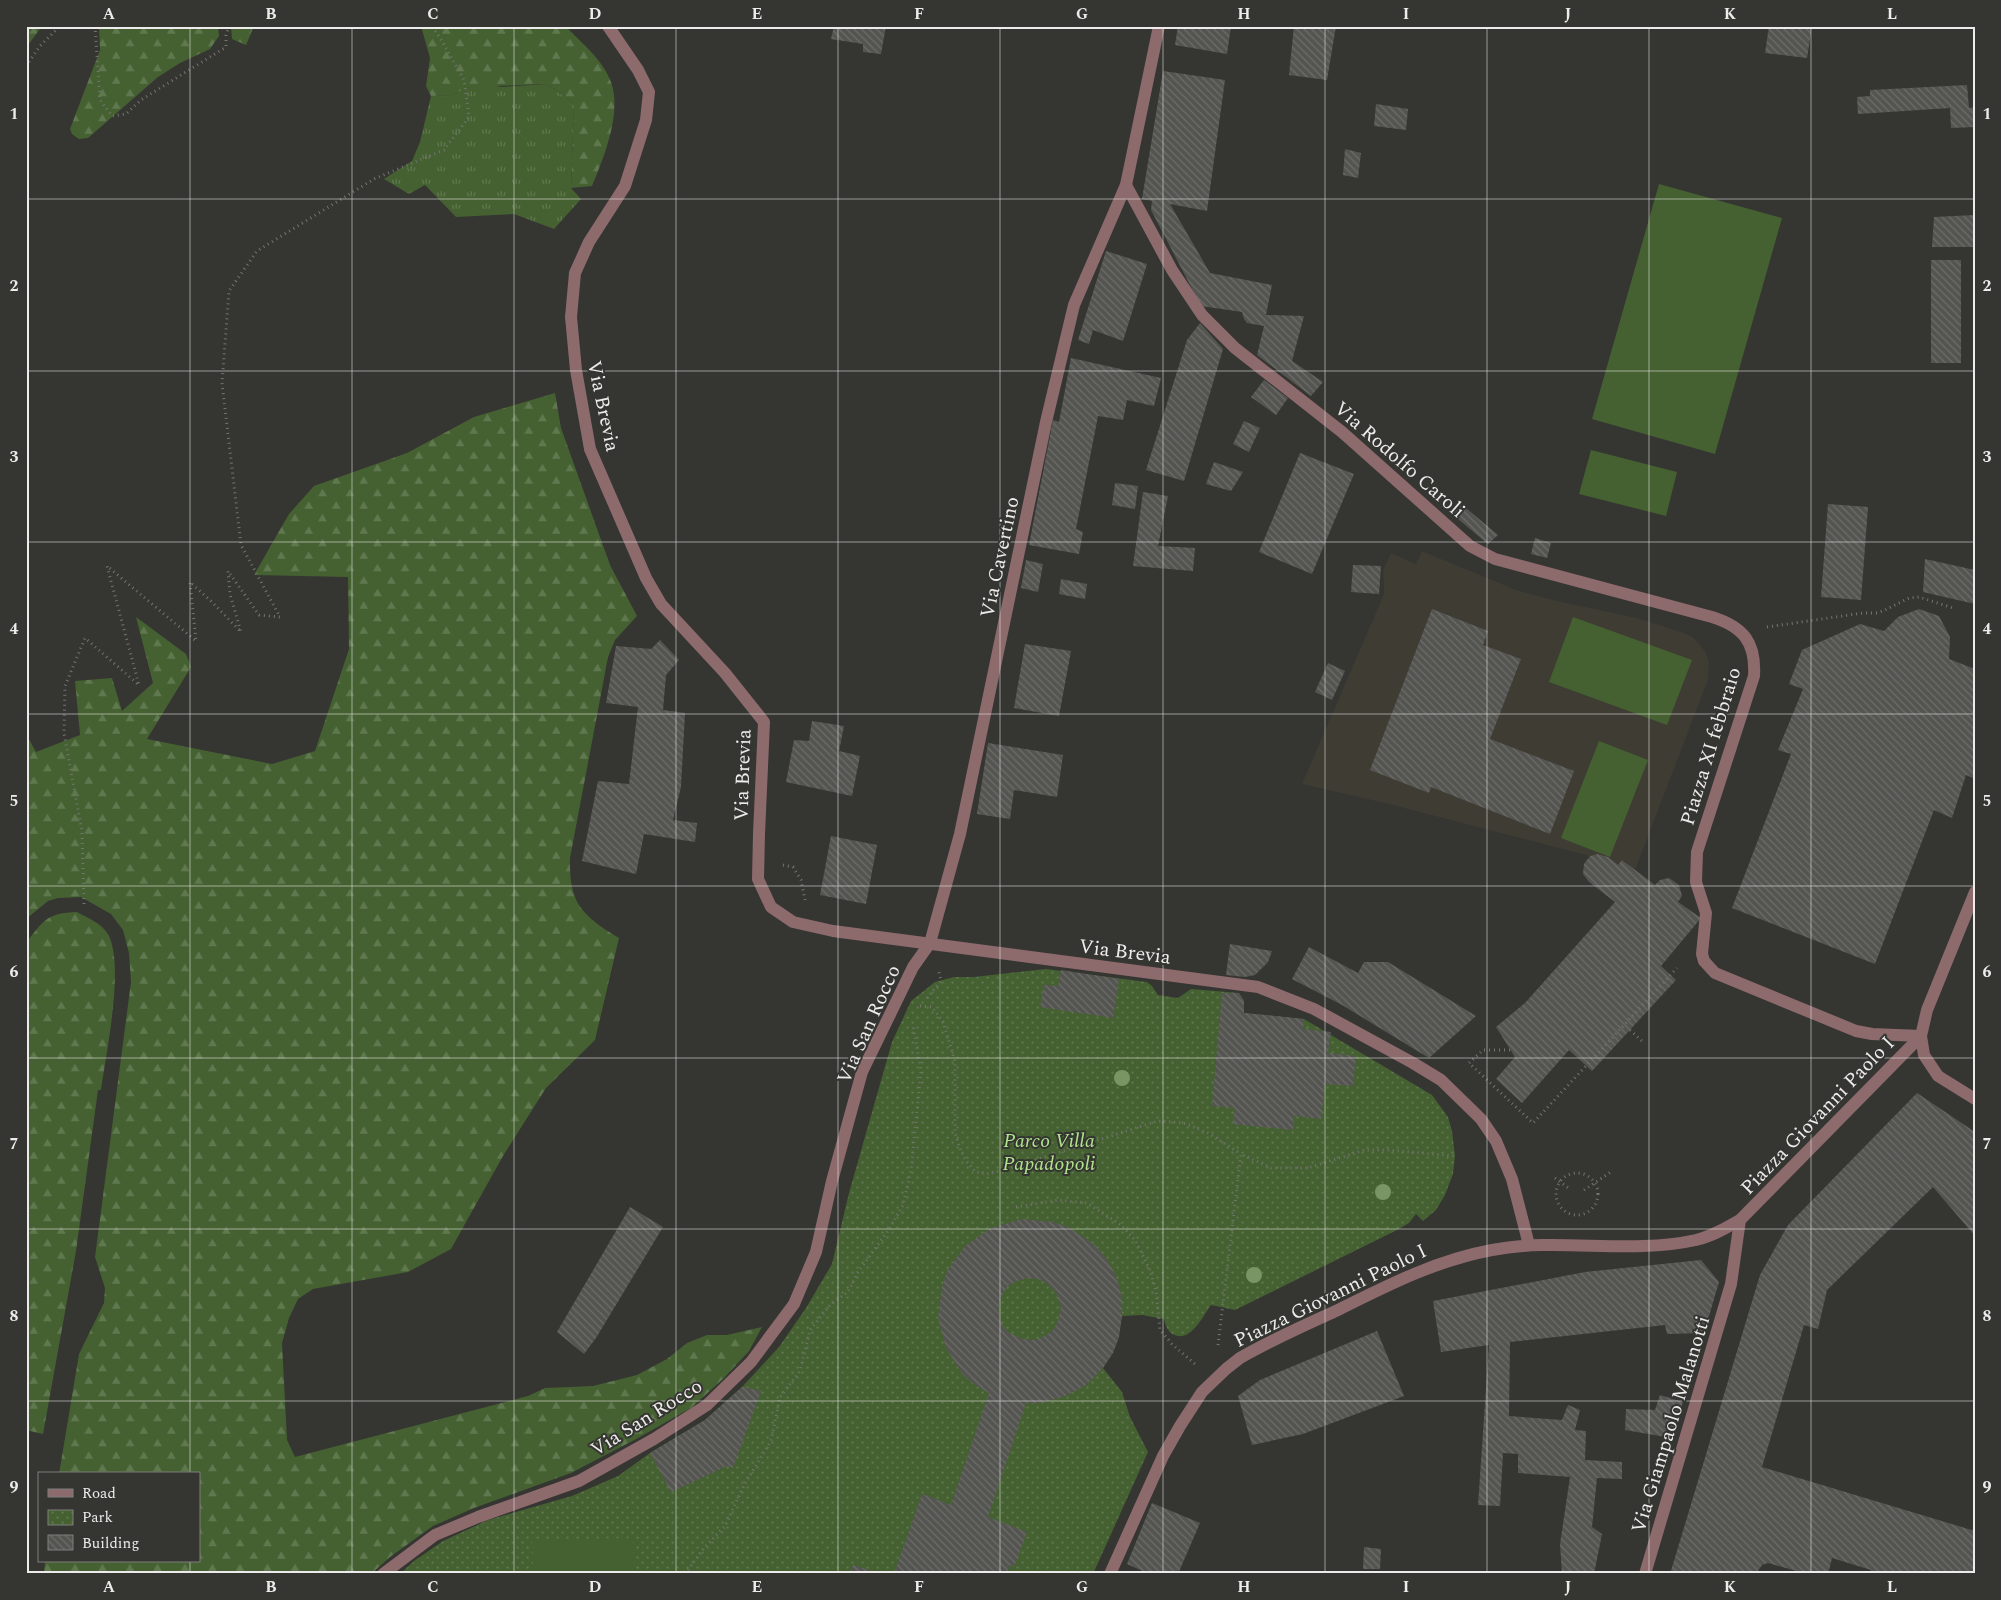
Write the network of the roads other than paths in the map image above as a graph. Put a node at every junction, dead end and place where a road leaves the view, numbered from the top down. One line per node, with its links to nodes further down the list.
1 (608, 26): 7 (street, Via Brevia)
2 (1159, 26): 3 (street, Via Cavertino)
3 (1126, 185): 4 (street, Via Rodolfo Caroli); 7 (street, Via Cavertino)
4 (1740, 631): 6 (street, Piazza XI febbraio)
5 (1975, 892): 8 (street, Piazza Giovanni Paolo I)
6 (1706, 913): 8 (street, Piazza Giovanni Paolo I)
7 (930, 943): 11 (street, Via Brevia); 13 (street, Via San Rocco)
8 (1921, 1036): 9 (street, Piazza Giovanni Paolo I); 10 (street, Piazza Giovanni Paolo I)
9 (1975, 1099)
10 (1740, 1220): 11 (street, Piazza Giovanni Paolo I); 12 (street, Piazza Giovanni Paolo I)
11 (1530, 1245): 14 (street, Piazza Giovanni Paolo I)
12 (1731, 1284): 15 (street, Via Giampaolo Malanotti)
13 (383, 1574)
14 (1110, 1574)
15 (1645, 1574)

